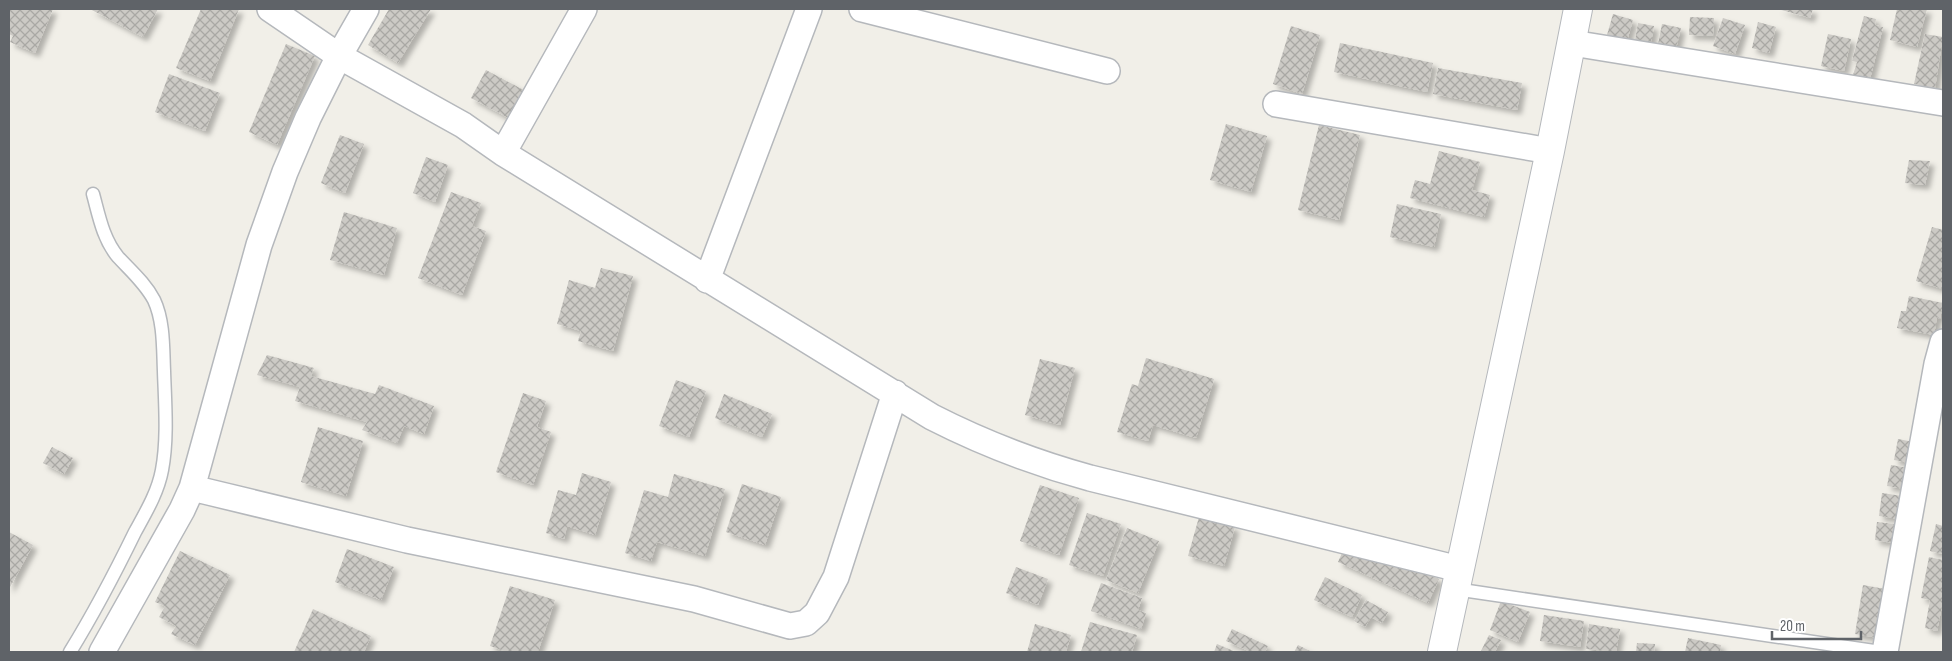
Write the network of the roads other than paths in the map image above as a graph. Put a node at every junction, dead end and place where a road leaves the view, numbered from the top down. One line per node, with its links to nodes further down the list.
1 (270, 9): 8 (street)
2 (366, 9): 8 (street)
3 (584, 9): 13 (street)
4 (809, 9): 15 (street)
5 (862, 9): 9 (street)
6 (1578, 9): 7 (street)
7 (1572, 43): 10 (street); 12 (street)
8 (339, 56): 13 (street); 18 (street)
9 (1107, 71)
10 (1943, 103)
11 (1276, 104): 12 (street)
12 (1550, 151): 19 (street)
13 (503, 153): 15 (street)
14 (92, 194): 20 (lane)
15 (708, 280): 17 (street)
16 (1943, 342): 23 (street)
17 (895, 394): 18 (street); 19 (street)
18 (192, 488): 21 (street)
19 (1457, 579): 22 (street); 23 (lane)
20 (70, 652)
21 (102, 652)
22 (1442, 652)
23 (1878, 652)

